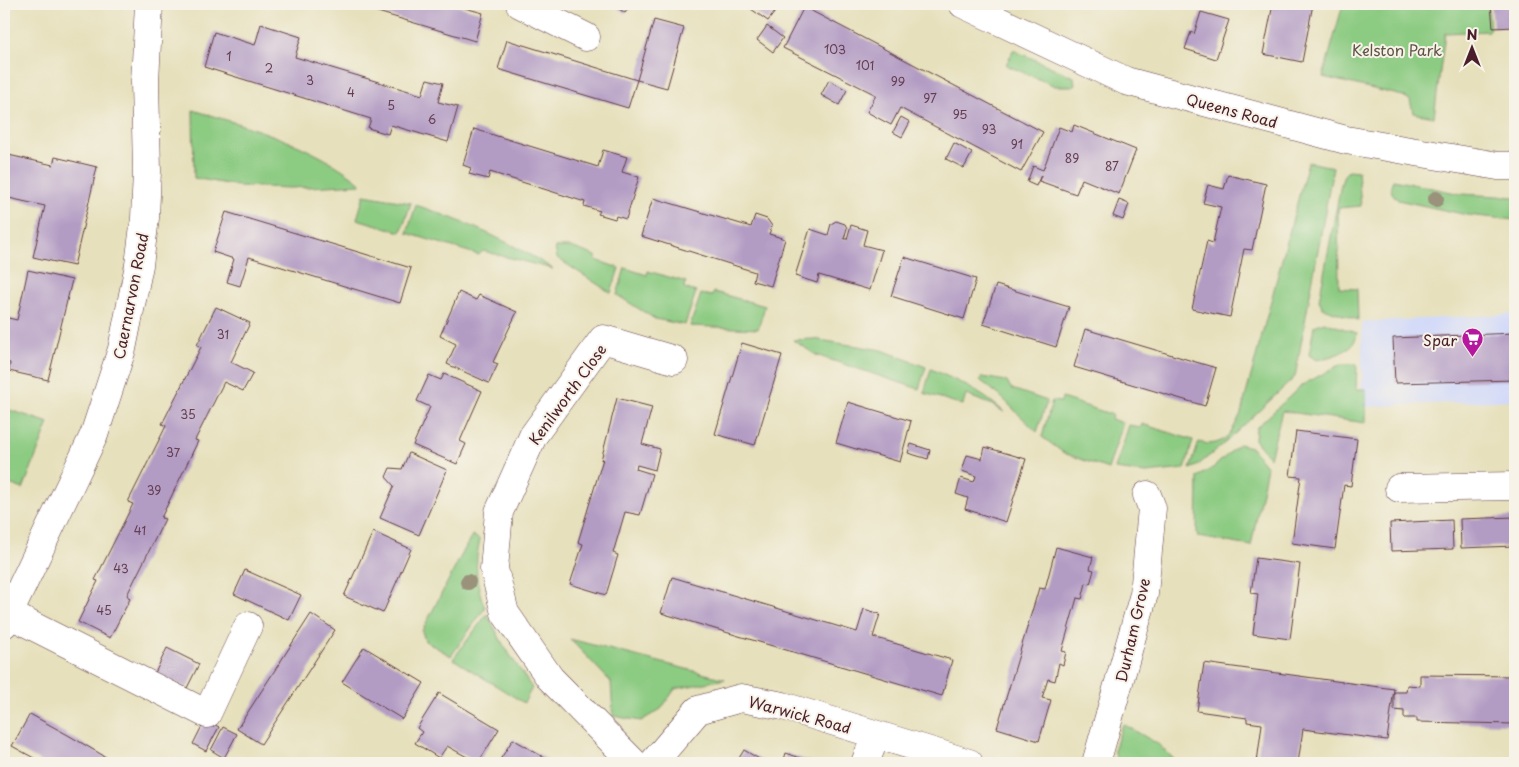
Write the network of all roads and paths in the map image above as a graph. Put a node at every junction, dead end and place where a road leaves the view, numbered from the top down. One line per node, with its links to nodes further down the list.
1 (149, 4): 10 (street, Caernarvon Road)
2 (520, 4): 4 (street)
3 (963, 4): 5 (street, Queens Road)
4 (586, 37)
5 (1515, 166)
6 (674, 360): 13 (street, Kenilworth Close)
7 (1515, 486): 8 (street)
8 (1399, 488)
9 (1147, 495): 17 (street, Durham Grove)
10 (6, 619): 11 (street)
11 (248, 626)
12 (876, 735): 14 (street, Warwick Road); 15 (street); 16 (street, Warwick Road)
13 (634, 763)
14 (653, 763)
15 (865, 763)
16 (969, 763)
17 (1096, 763)

